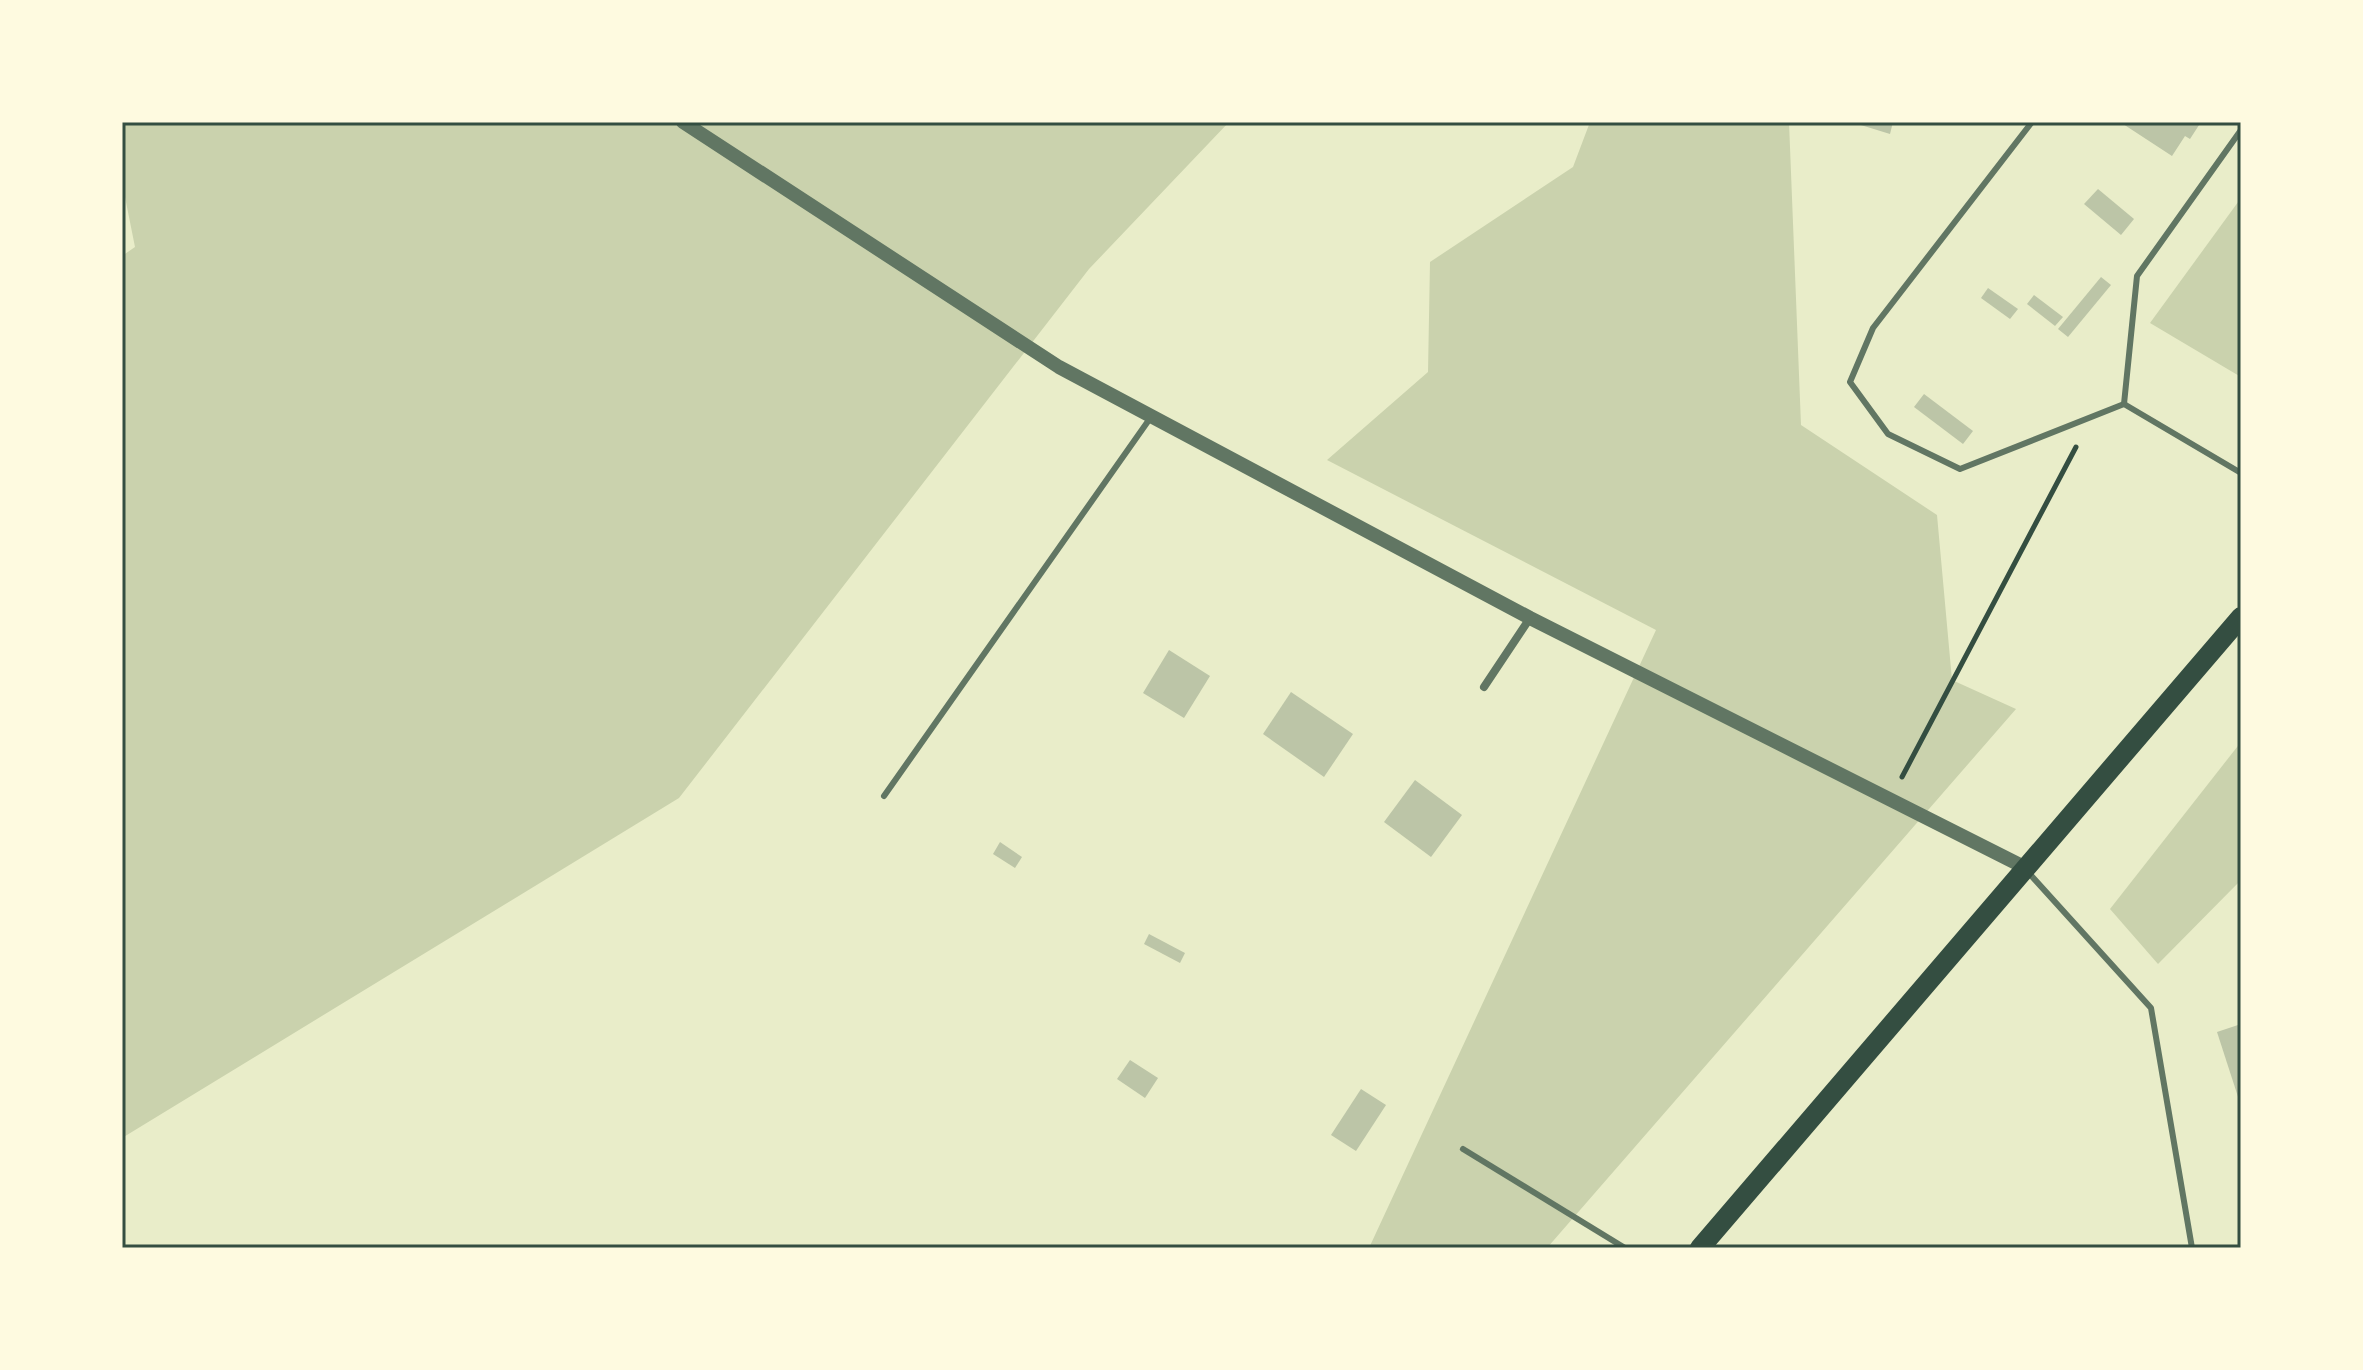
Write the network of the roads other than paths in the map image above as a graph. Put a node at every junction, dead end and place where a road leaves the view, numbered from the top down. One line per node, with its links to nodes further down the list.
1 (683, 122): 5 (street)
2 (2032, 122): 4 (lane)
3 (2241, 130): 4 (lane)
4 (2124, 404): 6 (lane)
5 (1152, 416): 8 (street); 10 (lane)
6 (2241, 473)
7 (2241, 617): 11 (main road)
8 (1530, 618): 9 (street); 11 (street)
9 (1484, 687)
10 (884, 796)
11 (2024, 867): 14 (main road); 15 (lane)
12 (1463, 1149): 13 (lane)
13 (1625, 1248)
14 (1700, 1248)
15 (2192, 1248)

